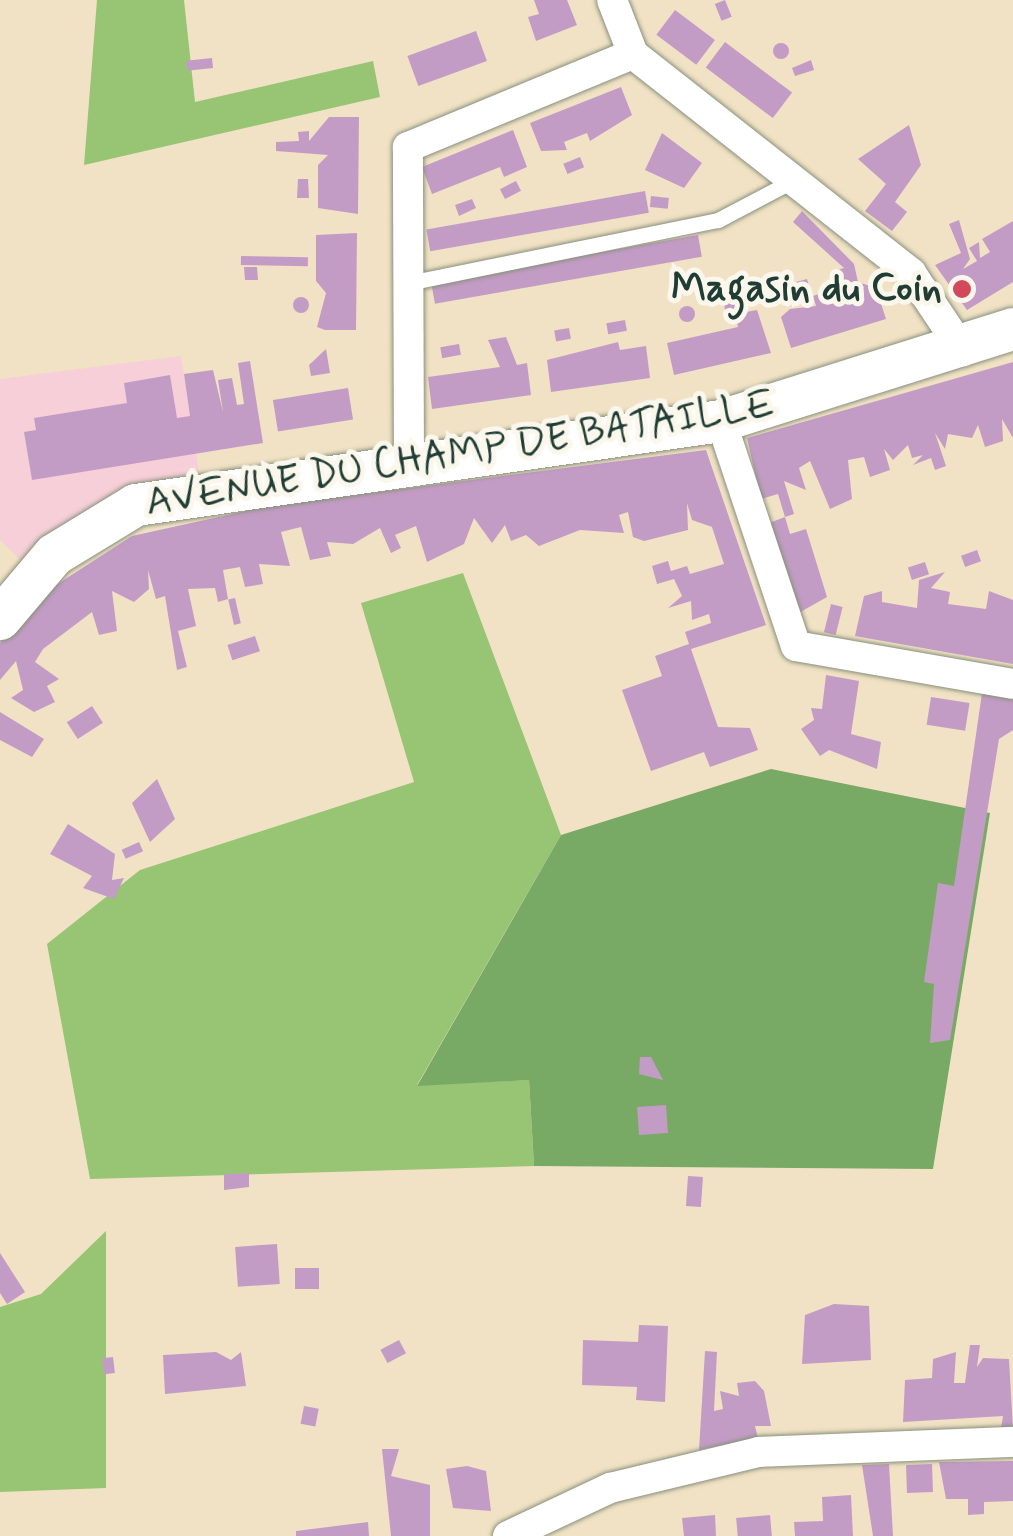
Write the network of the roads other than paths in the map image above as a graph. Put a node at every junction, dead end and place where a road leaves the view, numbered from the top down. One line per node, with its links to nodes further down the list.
1 (612, 0): 2 (street)
2 (633, 54): 3 (street); 4 (street)
3 (798, 178): 4 (lane); 6 (street)
4 (408, 282): 8 (street)
5 (1013, 329): 6 (street, AVENUE DU CHAMP DE BATAILLE)
6 (963, 352): 7 (street, AVENUE DU CHAMP DE BATAILLE)
7 (721, 421): 8 (street, AVENUE DU CHAMP DE BATAILLE); 10 (street)
8 (409, 464): 9 (street, AVENUE DU CHAMP DE BATAILLE)
9 (0, 619)
10 (1013, 684)
11 (1013, 1442): 12 (street)
12 (508, 1536)

